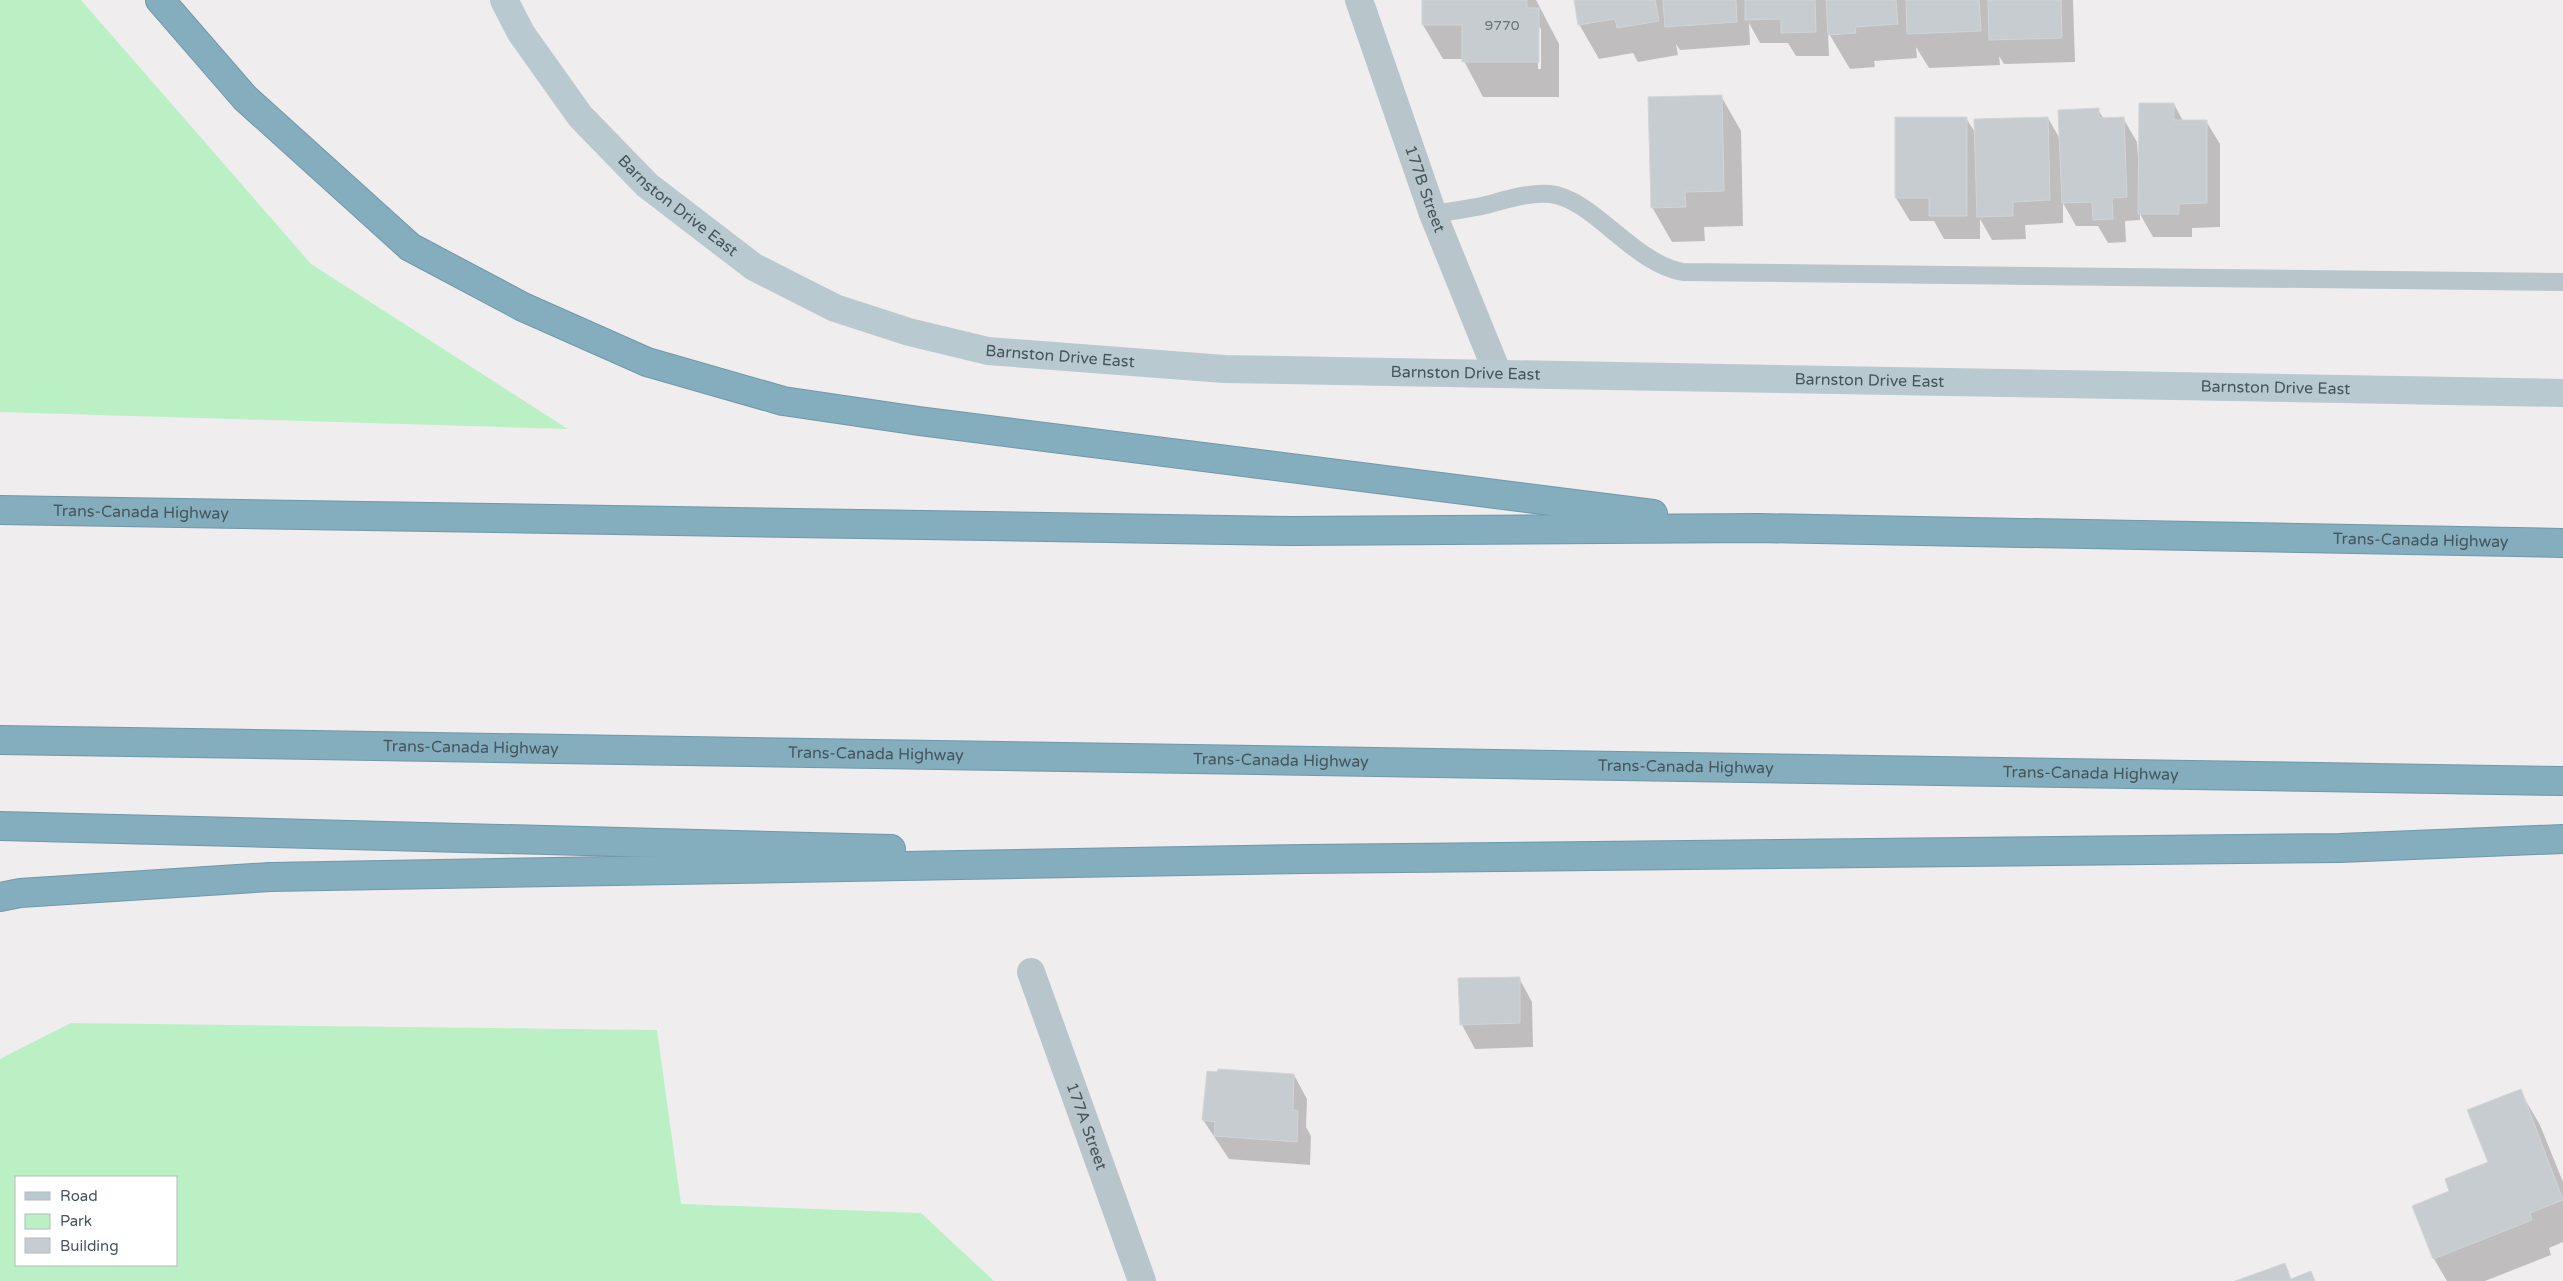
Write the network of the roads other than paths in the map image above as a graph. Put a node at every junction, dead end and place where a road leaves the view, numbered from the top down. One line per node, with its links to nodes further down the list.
1 (160, 0): 9 (highway)
2 (504, 0): 6 (street, Barnston Drive East)
3 (1359, 0): 4 (street, 177B Street)
4 (1433, 214): 5 (lane); 6 (street, 177B Street)
5 (2563, 282)
6 (1498, 374): 7 (street, Barnston Drive East)
7 (2563, 393)
8 (0, 510): 9 (highway, Trans-Canada Highway)
9 (1759, 528): 10 (highway, Trans-Canada Highway)
10 (2563, 543)
11 (0, 740): 12 (highway, Trans-Canada Highway)
12 (2563, 781)
13 (0, 826): 15 (highway)
14 (2563, 839): 15 (highway)
15 (1304, 859): 16 (highway)
16 (0, 897)
17 (1031, 972): 18 (street, 177A Street)
18 (1142, 1281)

